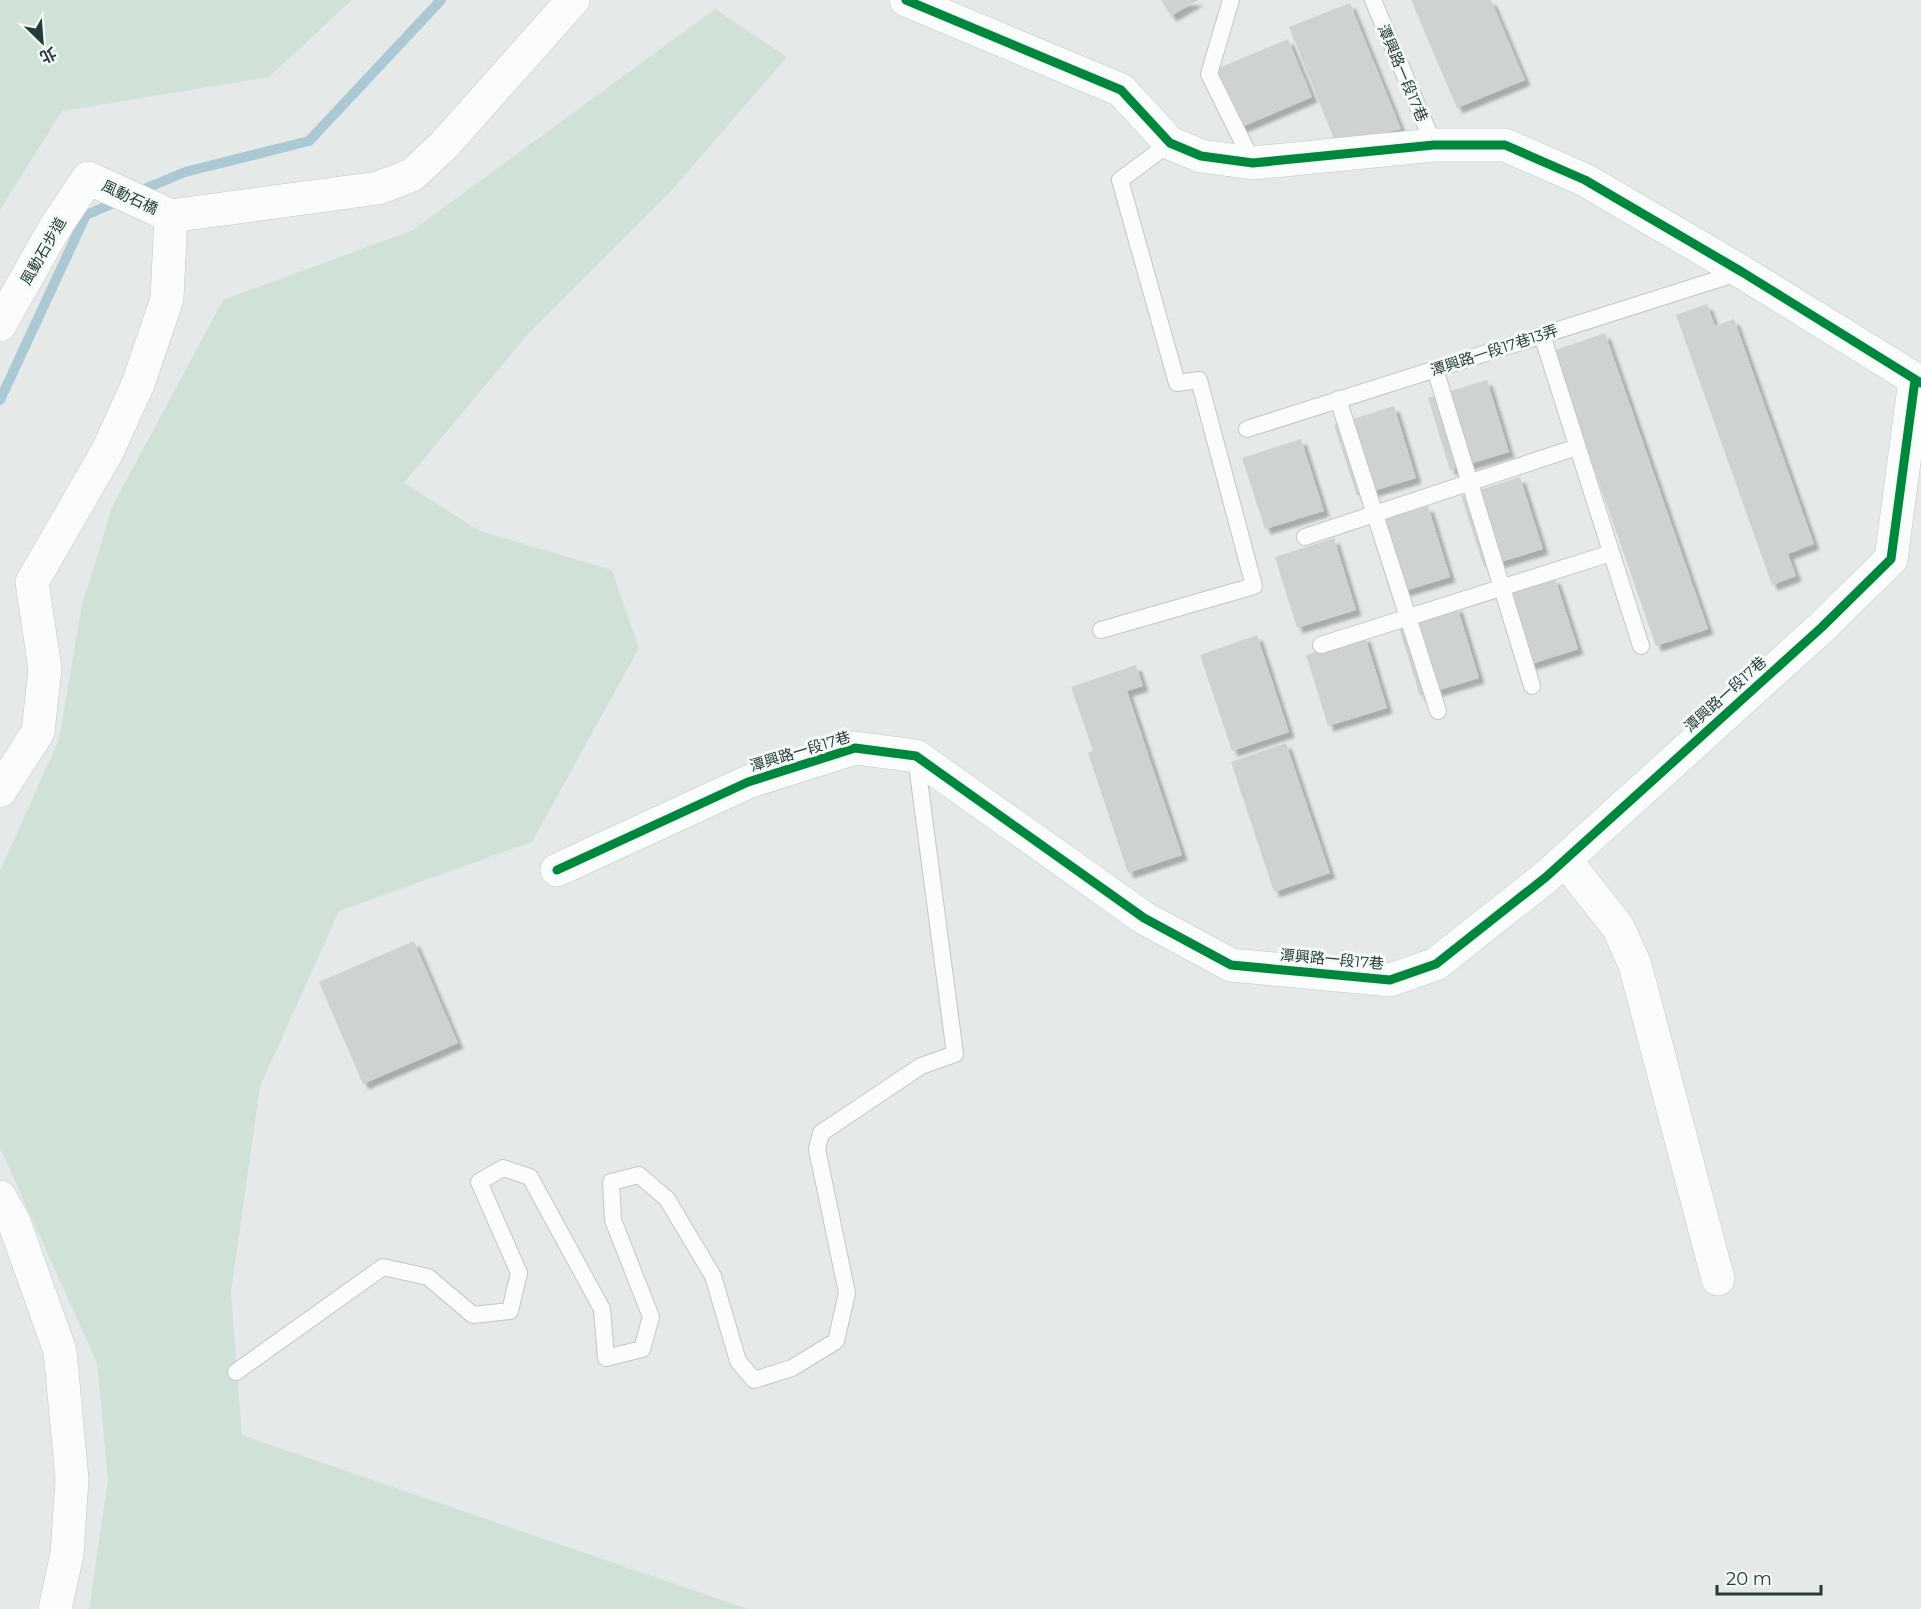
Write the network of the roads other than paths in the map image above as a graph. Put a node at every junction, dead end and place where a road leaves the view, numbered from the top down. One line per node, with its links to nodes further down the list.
1 (573, 0): 9 (street)
2 (906, 0): 5 (street)
3 (1231, 0): 7 (lane)
4 (1372, 0): 6 (lane, 潭興路一段17巷)
5 (1170, 143): 7 (street); 24 (lane)
6 (1434, 145): 7 (street); 10 (street)
7 (1253, 163)
8 (88, 178): 9 (street, 風動石橋); 11 (street, 風動石步道)
9 (171, 216): 30 (street)
10 (1742, 272): 12 (lane, 潭興路一段17巷13弄); 14 (street)
11 (0, 325)
12 (1542, 335): 13 (lane, 潭興路一段17巷13弄); 17 (lane)
13 (1436, 369): 15 (lane, 潭興路一段17巷13弄); 18 (lane)
14 (1918, 381): 31 (street, 潭興路一段17巷)
15 (1338, 399): 16 (lane, 潭興路一段17巷13弄); 19 (lane)
16 (1247, 429)
17 (1577, 447): 18 (lane); 21 (lane)
18 (1470, 482): 19 (lane); 22 (lane)
19 (1375, 514): 20 (lane); 23 (lane)
20 (1305, 537)
21 (1611, 553): 22 (lane); 26 (lane)
22 (1502, 587): 23 (lane); 27 (lane)
23 (1408, 618): 25 (lane); 28 (lane)
24 (1101, 630)
25 (1321, 645)
26 (1641, 646)
27 (1532, 686)
28 (1438, 711)
29 (916, 756): 31 (street, 潭興路一段17巷); 32 (street, 潭興路一段17巷); 35 (lane)
30 (0, 791)
31 (1565, 860): 34 (street)
32 (557, 870)
33 (0, 1197): 36 (street)
34 (1718, 1280)
35 (236, 1372)
36 (55, 1609)

